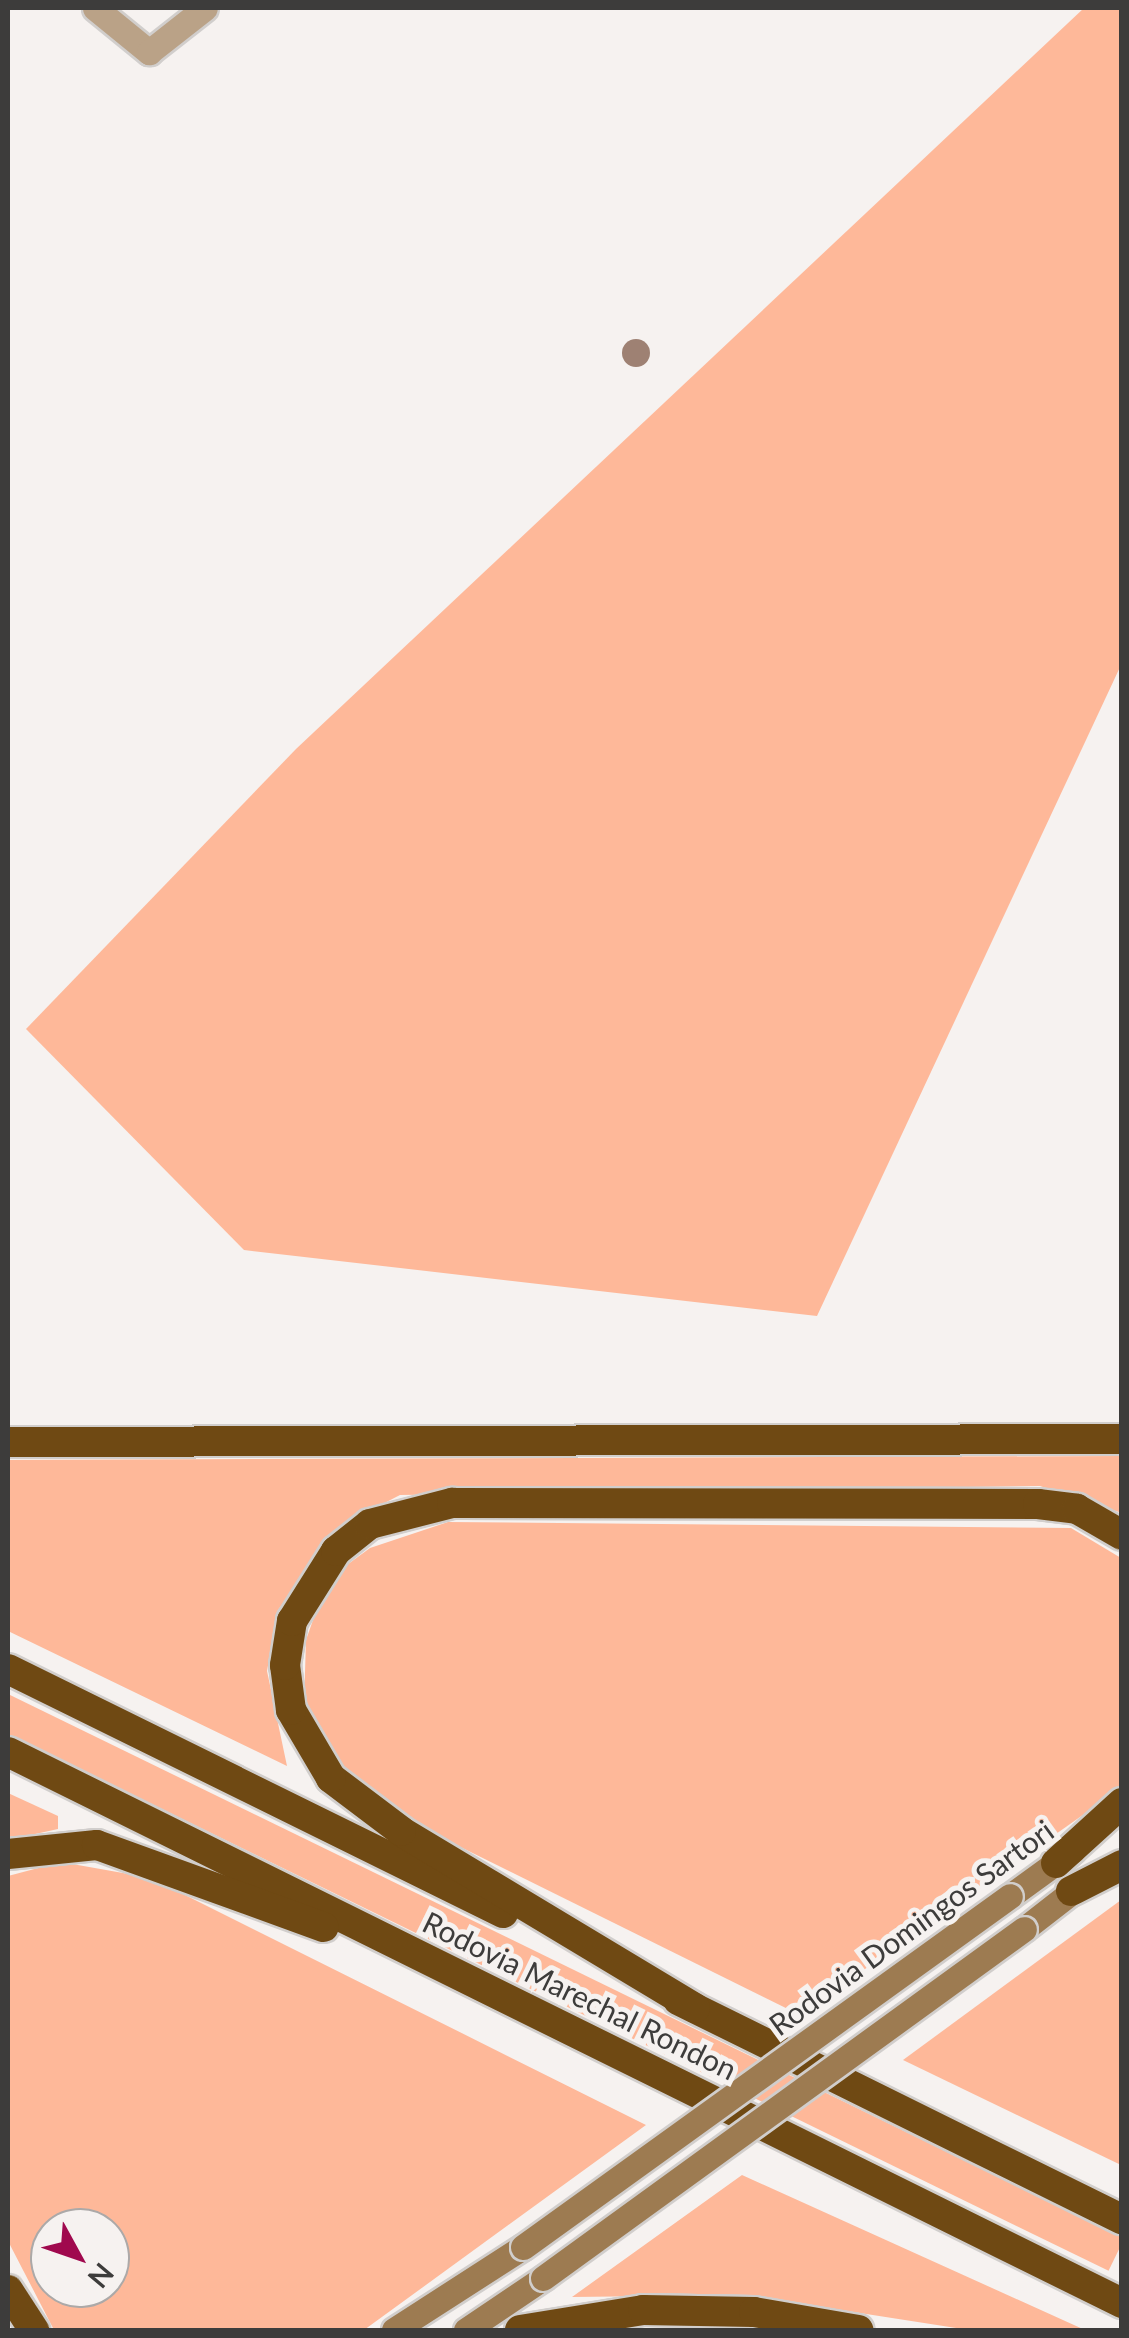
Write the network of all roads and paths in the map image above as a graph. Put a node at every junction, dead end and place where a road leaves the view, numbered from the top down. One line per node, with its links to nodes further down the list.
1 (95, 8): 2 (street)
2 (205, 8)
3 (1122, 1439): 4 (highway)
4 (8, 1442)
5 (1122, 1535): 16 (highway)
6 (8, 1669): 16 (highway, Rodovia Marechal Rondon)
7 (8, 1752): 15 (highway, Rodovia Marechal Rondon)
8 (1122, 1803): 12 (highway)
9 (1122, 1817): 12 (main road, Rodovia Domingos Sartori)
10 (8, 1854): 15 (highway)
11 (1122, 1854): 14 (main road)
12 (1056, 1863): 23 (main road, Rodovia Domingos Sartori, bridge)
13 (1122, 1864): 14 (highway)
14 (1071, 1891): 24 (main road, bridge)
15 (527, 2008): 21 (highway, Rodovia Marechal Rondon)
16 (695, 2008): 17 (highway, Rodovia Marechal Rondon)
17 (1031, 2174): 18 (highway); 19 (highway, Rodovia Marechal Rondon)
18 (1122, 2210)
19 (1122, 2219)
20 (8, 2290): 22 (highway)
21 (1122, 2302)
22 (34, 2330)
23 (394, 2330)
24 (466, 2330)
25 (520, 2330): 26 (highway)
26 (858, 2330)

